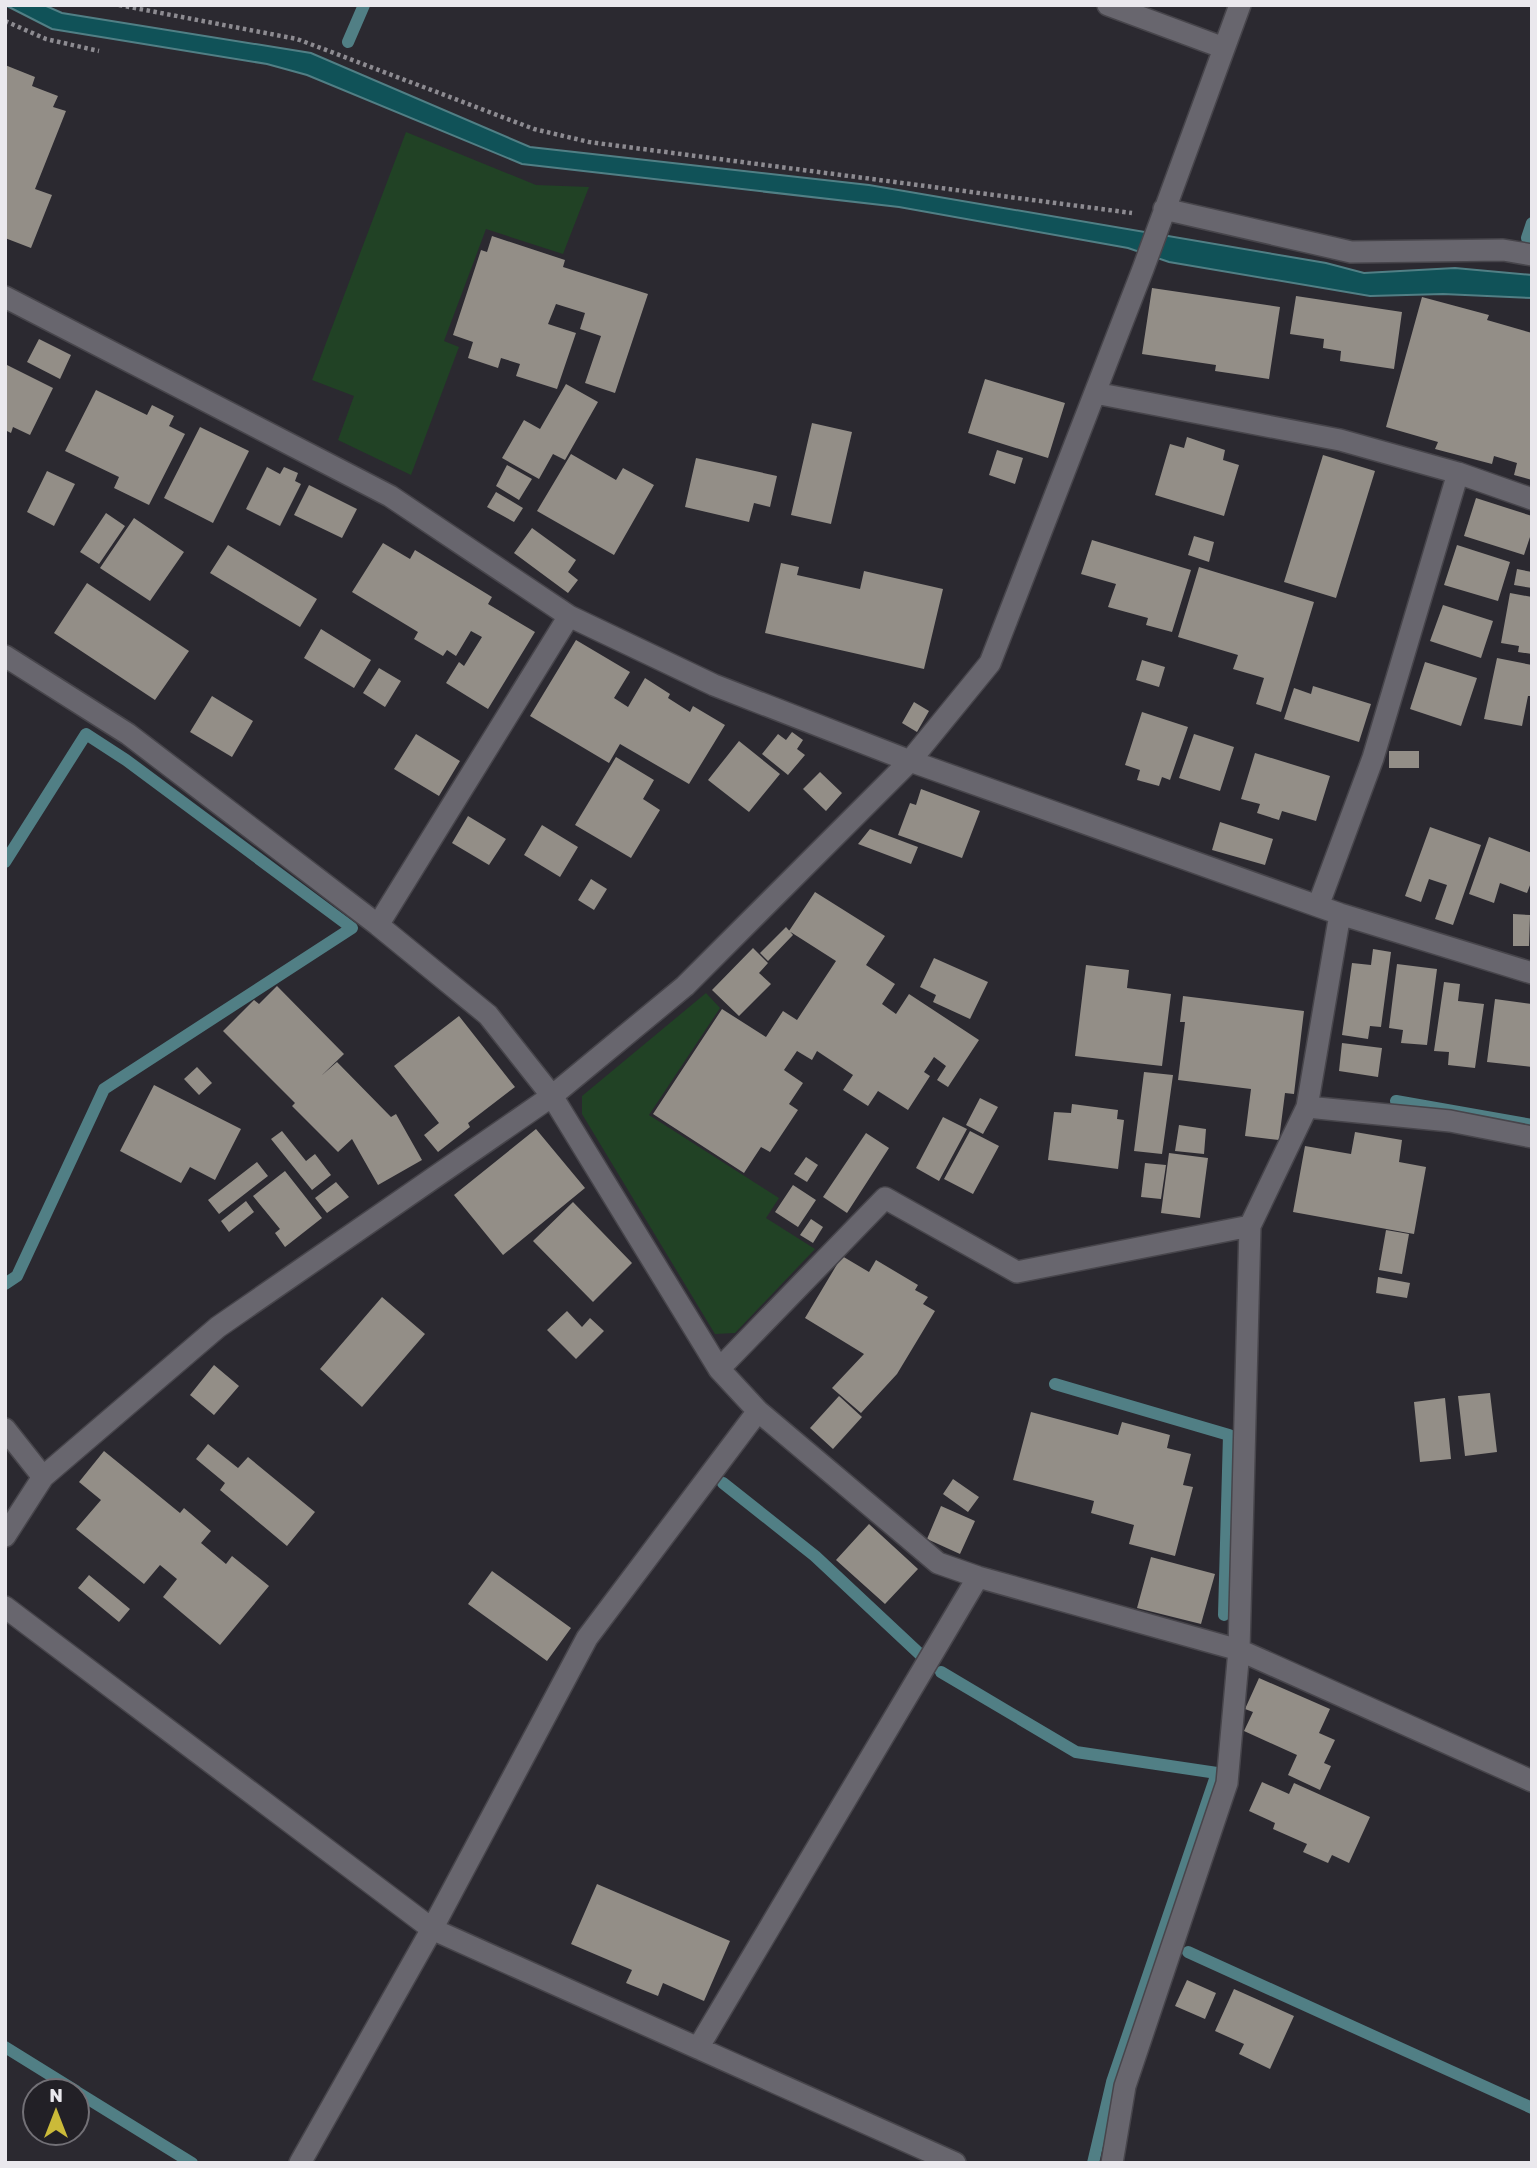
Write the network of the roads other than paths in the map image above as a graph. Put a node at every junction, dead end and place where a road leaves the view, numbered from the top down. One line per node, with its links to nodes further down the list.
1 (1108, 5): 3 (street)
2 (1240, 5): 3 (street)
3 (1224, 48): 4 (street)
4 (1160, 218): 5 (street); 7 (street)
5 (1532, 255)
6 (5, 297): 10 (street)
7 (1095, 393): 8 (street); 12 (street)
8 (1458, 473): 9 (street); 13 (street)
9 (1532, 499)
10 (569, 616): 12 (street); 15 (street)
11 (5, 656): 15 (street)
12 (910, 761): 13 (street); 17 (street)
13 (1318, 906): 14 (street)
14 (1340, 914): 16 (street); 18 (street)
15 (378, 925): 17 (street)
16 (1532, 974)
17 (552, 1096): 21 (street); 24 (street)
18 (1307, 1107): 19 (street); 20 (street)
19 (1532, 1137)
20 (1250, 1226): 21 (street); 28 (street)
21 (719, 1369): 22 (street)
22 (758, 1411): 26 (street); 30 (street)
23 (5, 1429): 24 (street)
24 (43, 1477): 25 (street)
25 (5, 1536)
26 (978, 1577): 28 (street); 31 (street)
27 (5, 1607): 30 (street)
28 (1239, 1650): 29 (street); 34 (street)
29 (1532, 1781)
30 (432, 1929): 31 (street); 32 (street)
31 (698, 2048): 33 (street)
32 (300, 2163)
33 (956, 2163)
34 (1112, 2163)

